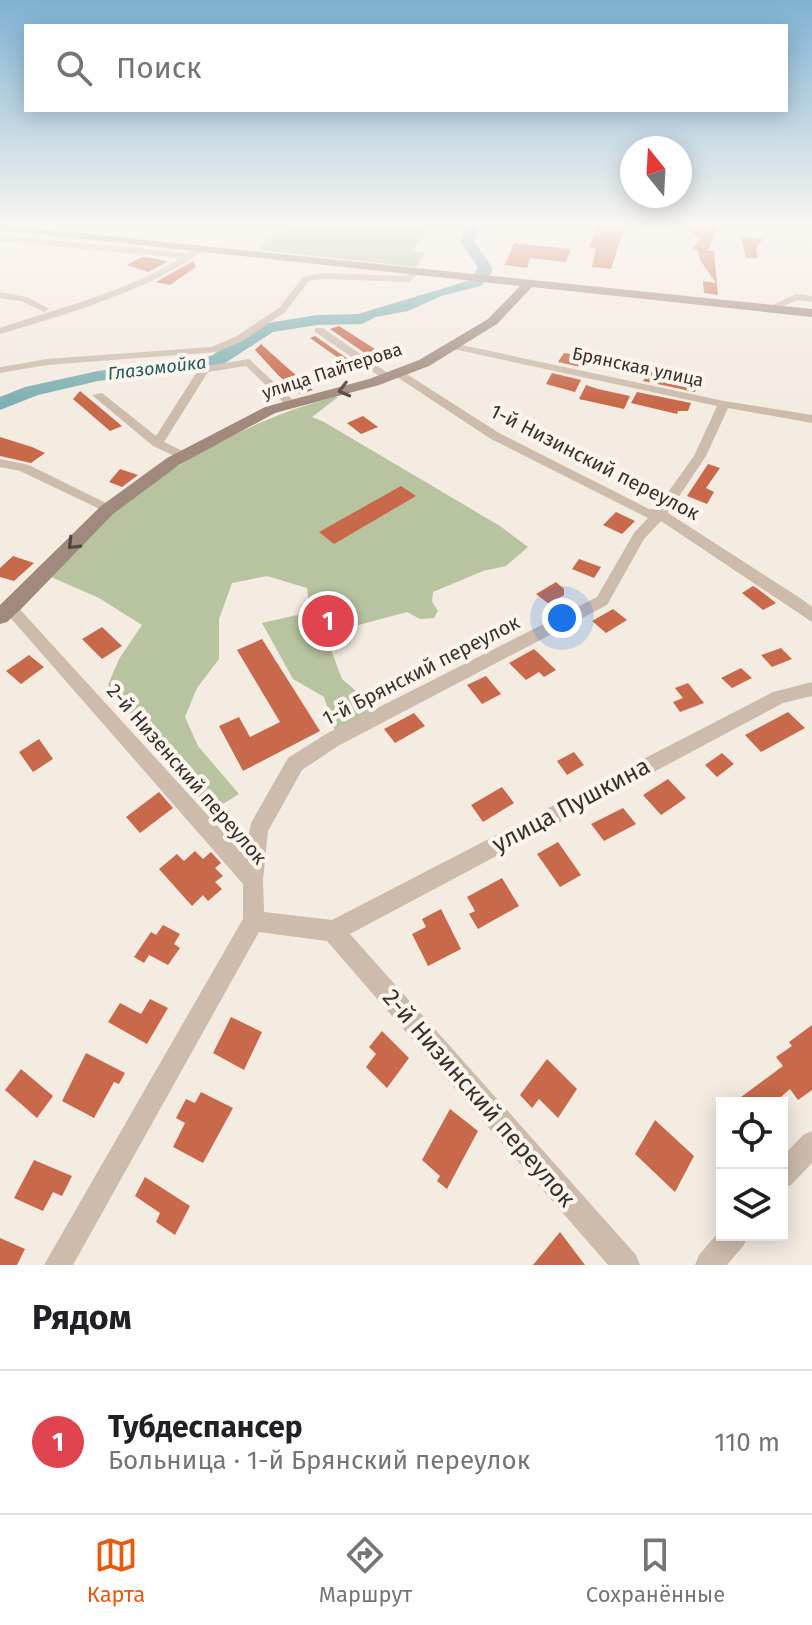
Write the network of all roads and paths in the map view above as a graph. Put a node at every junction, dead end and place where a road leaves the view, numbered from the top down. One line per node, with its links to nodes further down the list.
1 (133, 284): 11 (street)
2 (302, 284): 13 (street)
3 (528, 284): 12 (main road, улица Пайтерова)
4 (539, 284): 8 (main road)
5 (0, 295): 7 (street)
6 (812, 299): 8 (street)
7 (44, 309)
8 (769, 309): 9 (main road)
9 (812, 313)
10 (319, 330): 14 (street, 1-й Низинский переулок)
11 (0, 331)
12 (457, 347): 14 (main road, улица Пайтерова); 17 (street, Брянская улица)
13 (0, 370)
14 (393, 375): 16 (main road, улица Пайтерова, one-way to 16); 23 (street, 1-й Низинский переулок)
15 (98, 395): 19 (street)
16 (290, 403): 19 (street); 20 (main road, улица Пайтерова)
17 (724, 404): 18 (street, Брянская улица); 23 (street, 1-й Брянский переулок)
18 (812, 419)
19 (157, 443): 20 (street)
20 (183, 456): 22 (main road, улица Пайтерова)
21 (0, 463): 22 (street)
22 (109, 508): 24 (main road, улица Пайтерова, one-way to 24)
23 (660, 514): 25 (street, 1-й Низинский переулок); 27 (street, 1-й Брянский переулок)
24 (5, 613): 27 (street, 2-й Низенский переулок)
25 (812, 616)
26 (812, 689): 29 (street, улица Пушкина)
27 (253, 880): 28 (street, 2-й Низенский переулок)
28 (254, 921): 29 (street); 33 (street)
29 (333, 931): 34 (street, 2-й Низинский переулок)
30 (812, 1144): 31 (street)
31 (788, 1170)
32 (729, 1241): 35 (street)
33 (58, 1265)
34 (626, 1265)
35 (709, 1265)

